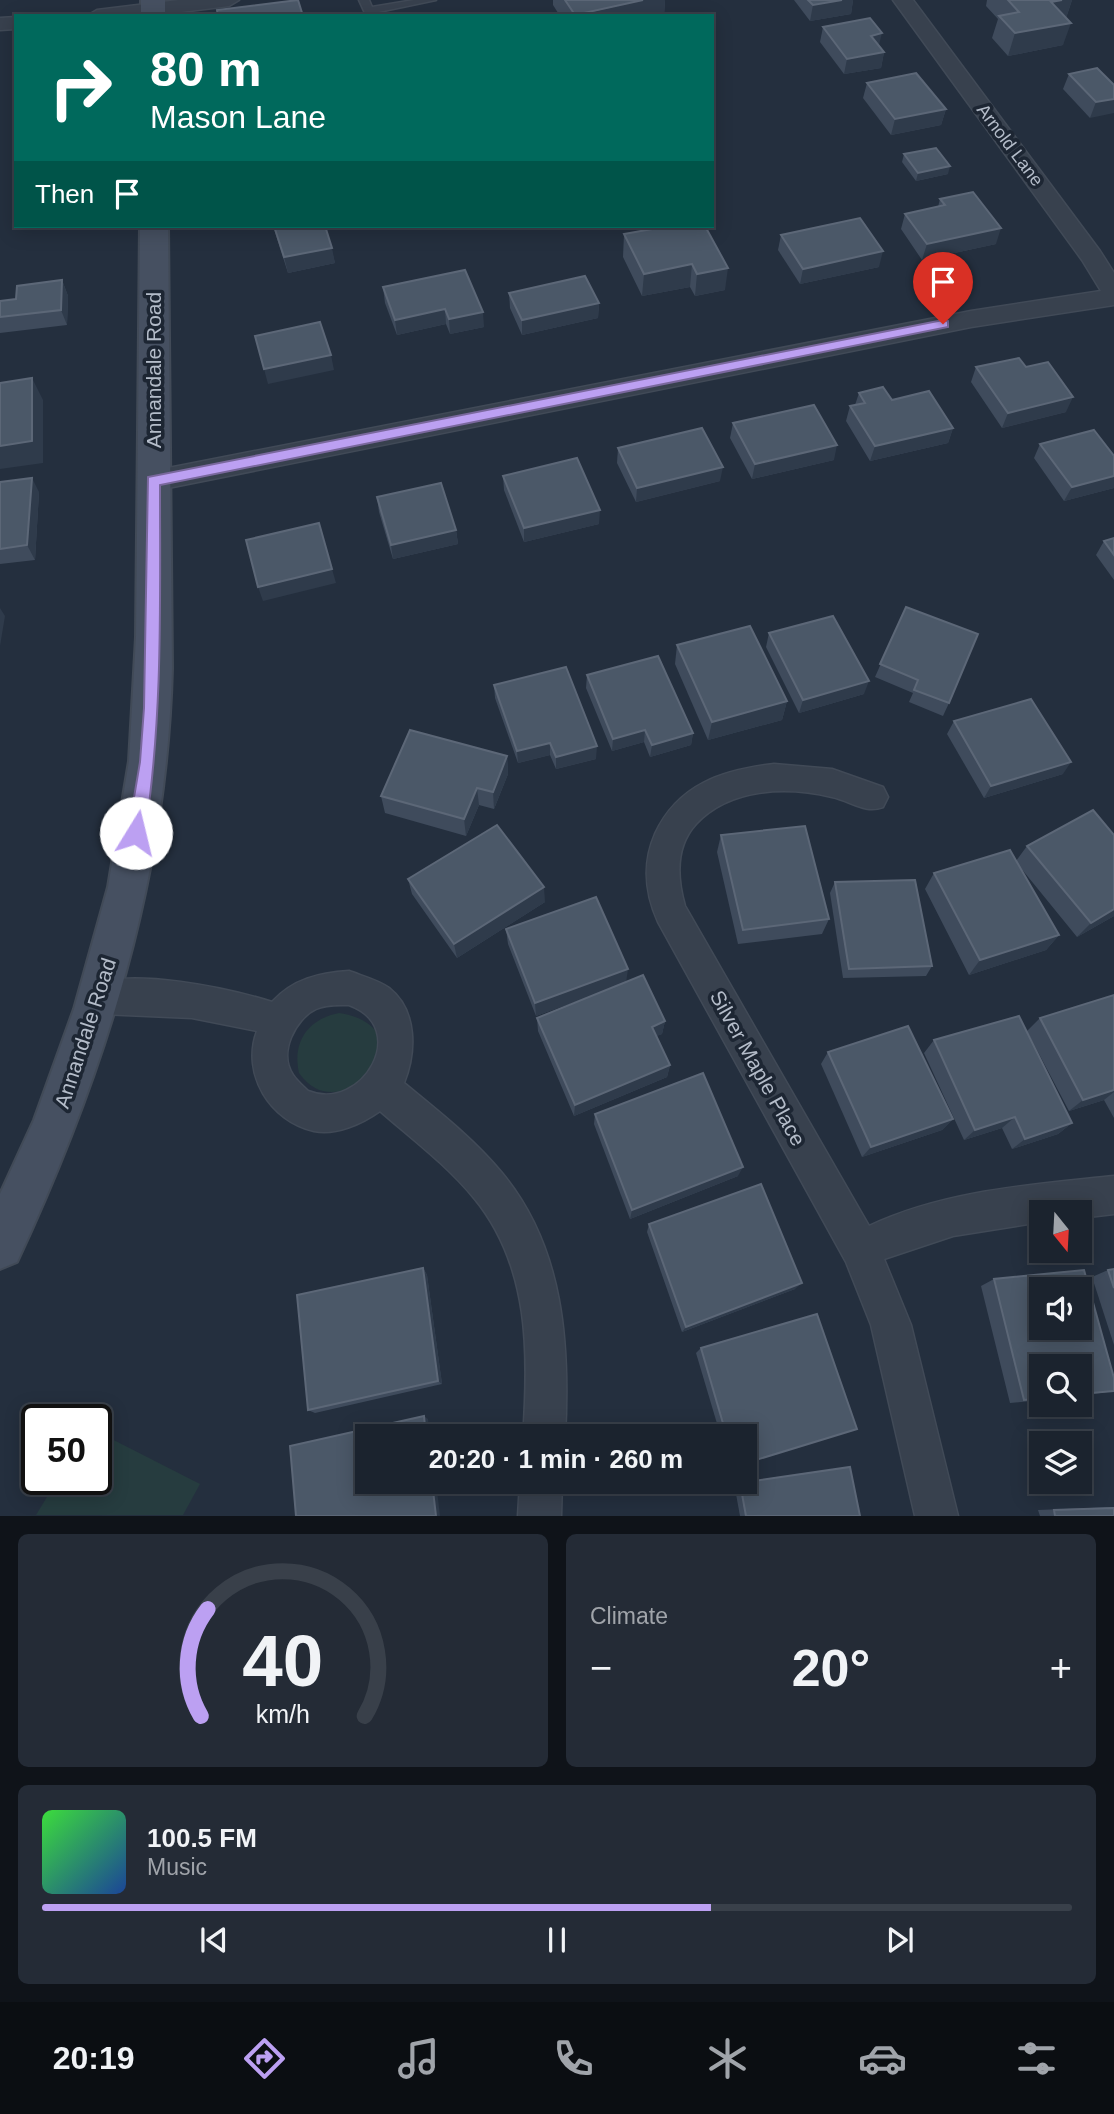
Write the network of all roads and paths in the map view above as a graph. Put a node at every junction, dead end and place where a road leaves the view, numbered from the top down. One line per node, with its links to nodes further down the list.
1 (229, 0): 5 (street)
2 (364, 0): 3 (lane)
3 (431, 0)
4 (903, 0): 8 (street, Arnold Lane)
5 (153, 9): 6 (street)
6 (113, 14)
7 (154, 228): 9 (main road, Annandale Road)
8 (1114, 295): 9 (street)
9 (153, 481): 11 (main road, Annandale Road)
10 (872, 797): 16 (street, Silver Maple Place)
11 (102, 997): 12 (street); 15 (main road, Annandale Road)
12 (279, 1021): 13 (street); 13 (street)
13 (381, 1088): 17 (street)
14 (1114, 1195): 16 (street)
15 (0, 1245)
16 (861, 1250): 20 (street, Silver Maple Place)
17 (545, 1424)
18 (540, 1494): 19 (street)
19 (539, 1516)
20 (937, 1516)

